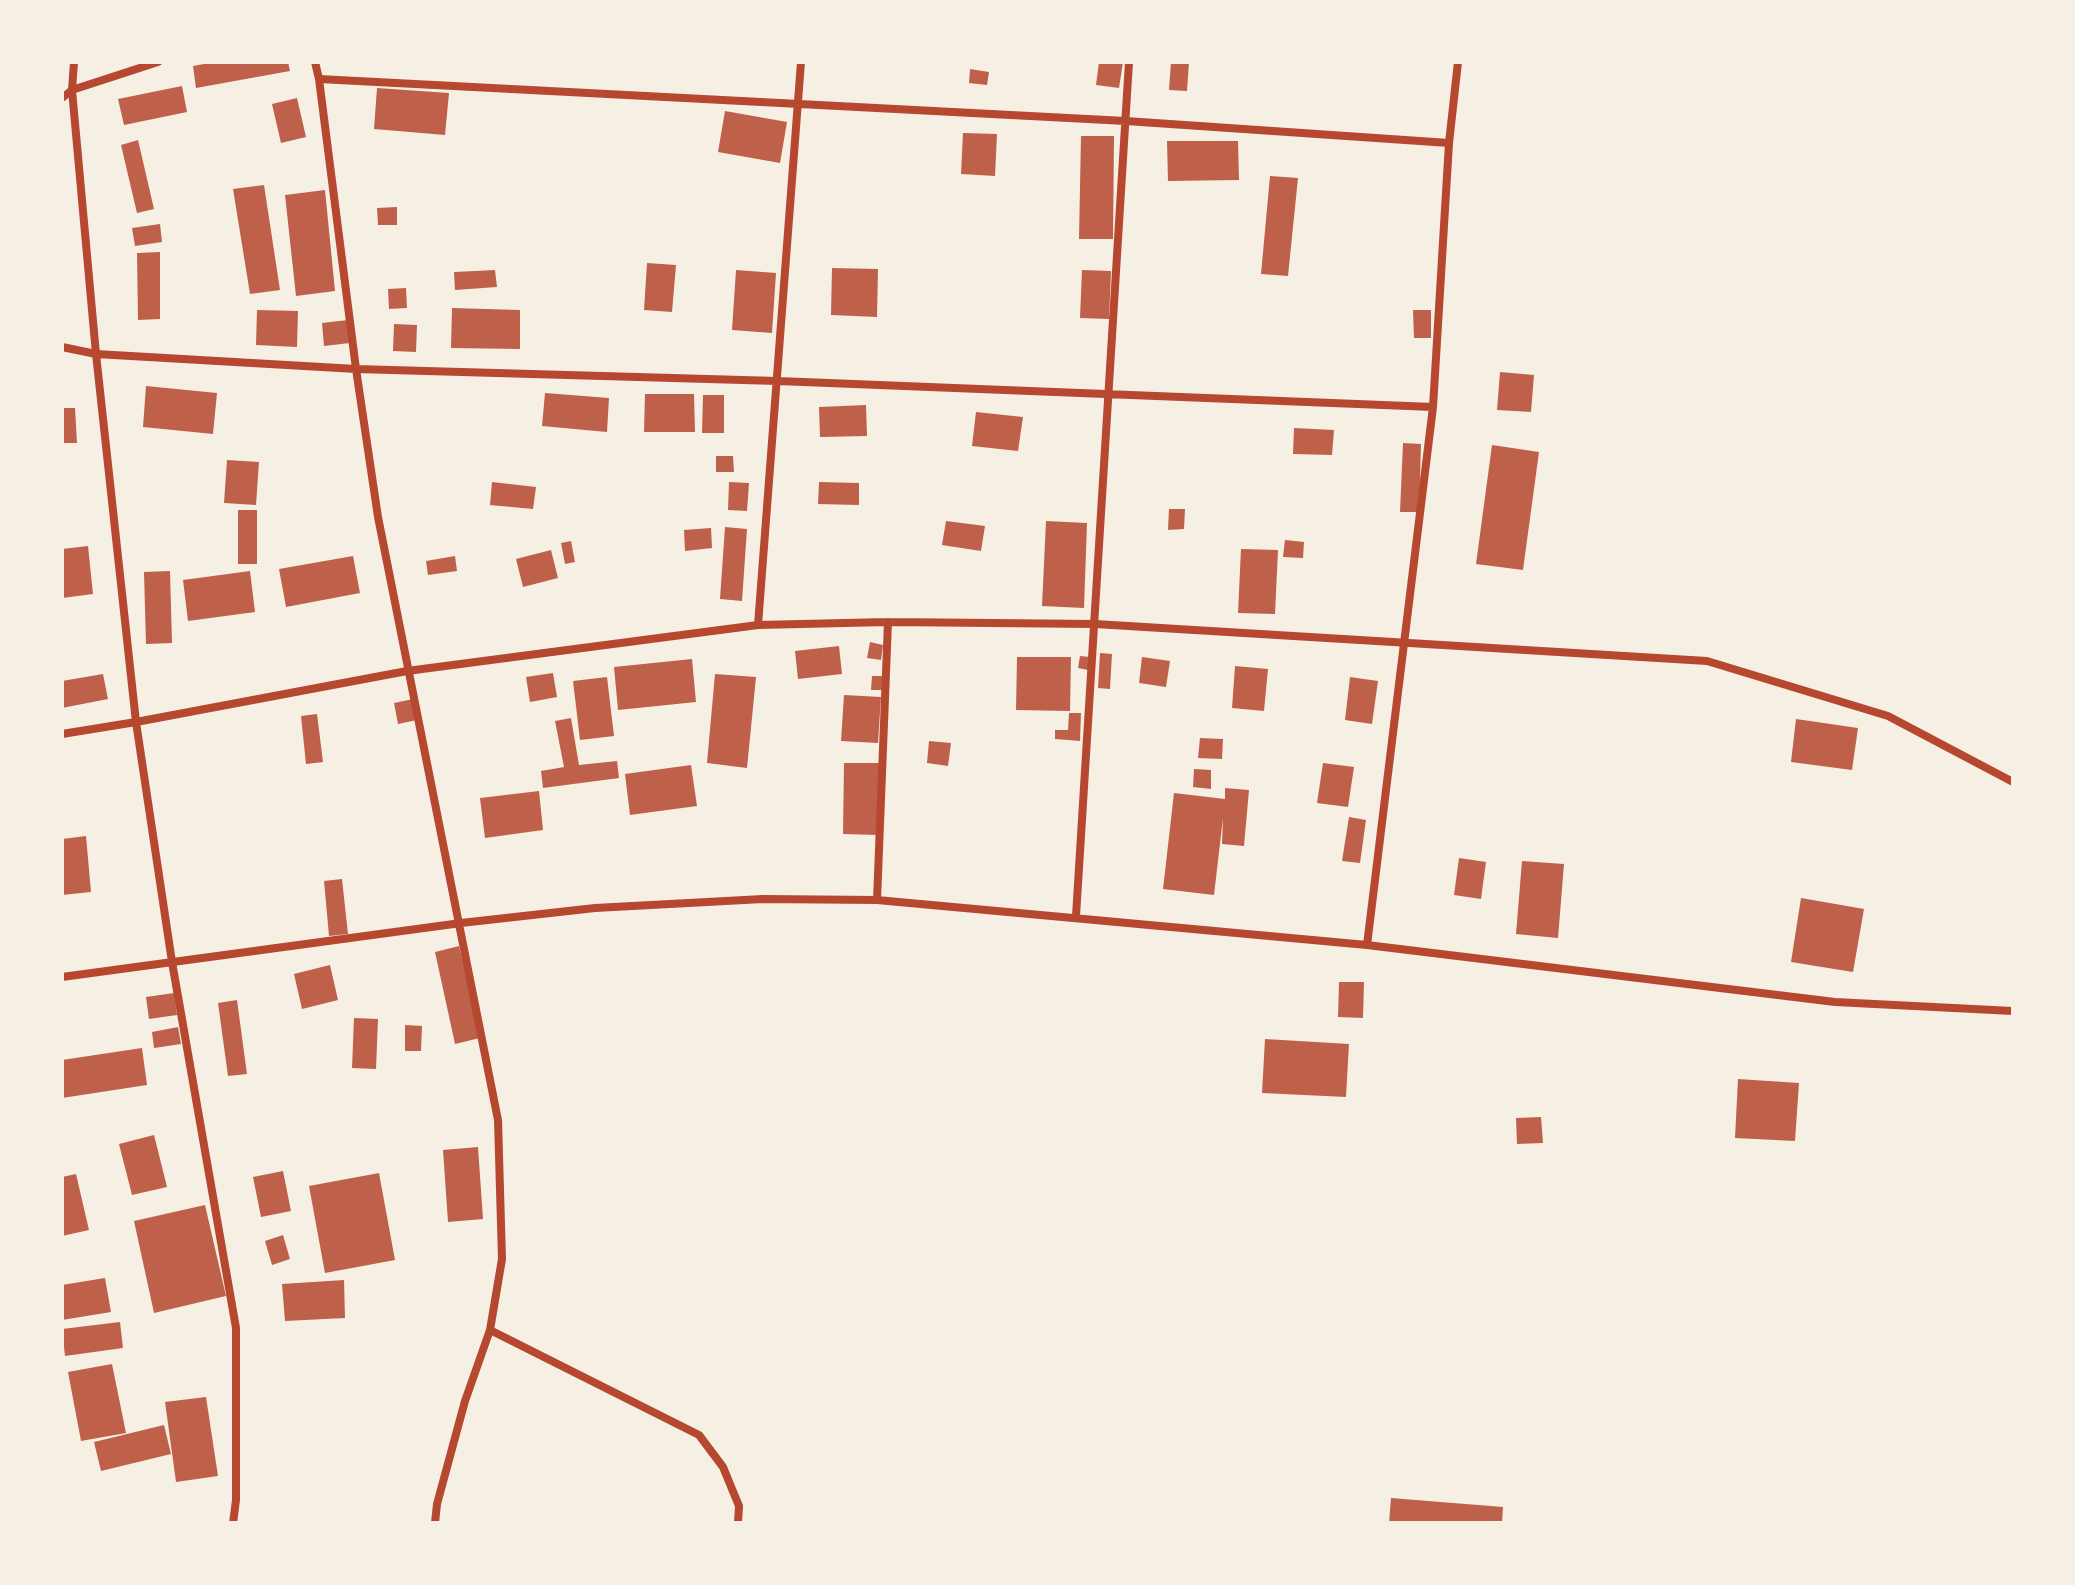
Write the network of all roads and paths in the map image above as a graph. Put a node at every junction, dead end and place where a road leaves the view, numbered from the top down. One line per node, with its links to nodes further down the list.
1 (74, 62): 8 (street)
2 (158, 62): 8 (street)
3 (315, 62): 7 (street)
4 (801, 62): 10 (street)
5 (1129, 62): 11 (street)
6 (1458, 62): 12 (street)
7 (319, 79): 10 (street); 15 (street)
8 (72, 90): 9 (street); 14 (street)
9 (62, 98)
10 (797, 104): 11 (street); 16 (street)
11 (1126, 121): 12 (street); 17 (street)
12 (1449, 143): 18 (street)
13 (62, 347): 14 (street)
14 (96, 354): 15 (street); 24 (street)
15 (356, 369): 16 (street); 23 (street)
16 (778, 381): 17 (street); 21 (street)
17 (1107, 393): 18 (street); 20 (street)
18 (1433, 407): 22 (street)
19 (888, 622): 20 (street); 21 (street); 27 (street)
20 (1095, 624): 22 (street); 28 (street)
21 (758, 625): 23 (street)
22 (1403, 644): 26 (street); 30 (street)
23 (407, 671): 24 (street); 29 (street)
24 (136, 722): 25 (street); 31 (street)
25 (62, 734)
26 (2013, 782)
27 (877, 900): 28 (street); 29 (street)
28 (1076, 916): 30 (street)
29 (461, 923): 31 (street); 34 (street)
30 (1367, 945): 33 (street)
31 (172, 962): 32 (street); 35 (street)
32 (62, 977)
33 (2013, 1011)
34 (490, 1330): 36 (street); 37 (street)
35 (233, 1523)
36 (435, 1523)
37 (738, 1523)

